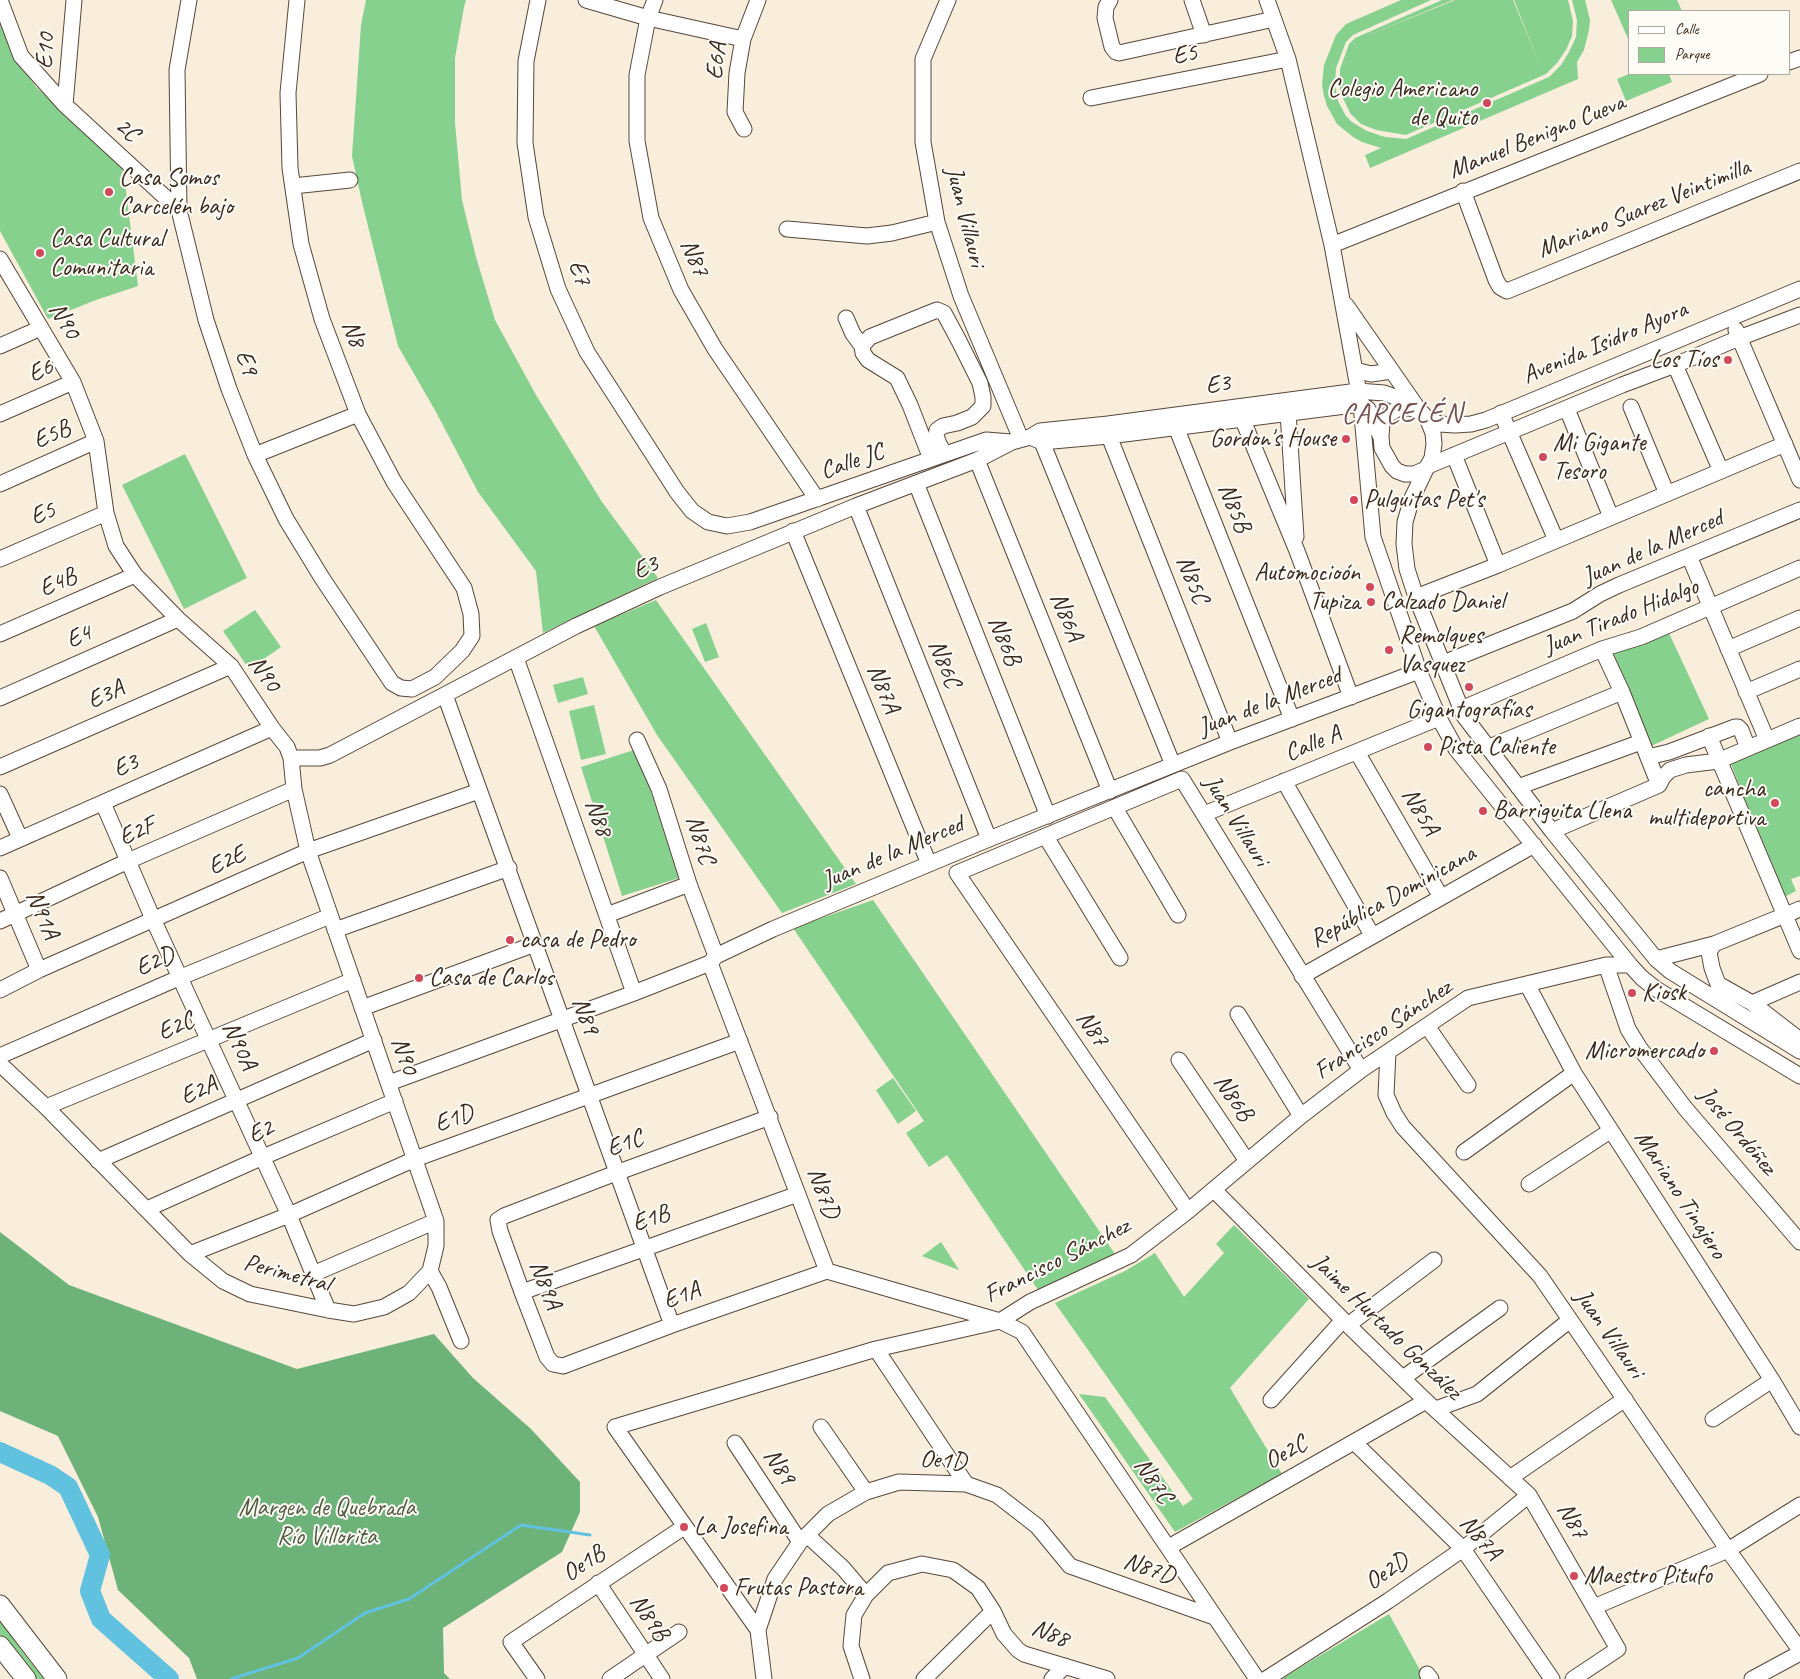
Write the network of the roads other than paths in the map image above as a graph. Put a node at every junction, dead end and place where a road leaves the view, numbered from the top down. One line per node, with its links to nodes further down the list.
1 (0, 0): 20 (street, 2C)
2 (74, 0): 20 (street, E10)
3 (189, 0): 26 (street, E9)
4 (297, 0): 24 (street, N8)
5 (538, 0): 75 (street, E7)
6 (586, 0): 13 (street)
7 (655, 0): 13 (street, N87)
8 (758, 0): 16 (street, E6A)
9 (948, 0): 27 (street, Juan Villauri)
10 (1110, 0): 15 (street)
11 (1192, 0): 15 (street)
12 (1267, 0): 14 (street)
13 (648, 18): 16 (street); 70 (street, N87)
14 (1274, 19): 15 (street); 17 (street)
15 (1204, 35)
16 (742, 39): 21 (street, E6A)
17 (1288, 58): 19 (street, E5); 29 (street)
18 (1757, 75): 25 (street, Manuel Benigno Cueva)
19 (1091, 98)
20 (65, 105): 26 (street, 2C)
21 (744, 129)
22 (1800, 171): 25 (street, Mariano Suarez Veintimilla)
23 (350, 180): 24 (street)
24 (293, 186): 51 (street, N8)
25 (1463, 191): 29 (street, Manuel Benigno Cueva)
26 (179, 210): 61 (street, E9)
27 (937, 222): 28 (street); 57 (street, Juan Villauri)
28 (787, 229)
29 (1332, 244): 32 (street)
30 (2, 265): 36 (street, N90)
31 (1800, 289): 33 (street, Avenida Isidro Ayora)
32 (1342, 299): 41 (street); 42 (street)
33 (1730, 317): 37 (street); 49 (street, Avenida Isidro Ayora)
34 (1799, 317): 37 (street, Avenida Isidro Ayora)
35 (846, 318): 39 (street)
36 (41, 328): 38 (street); 43 (street, N90)
37 (1739, 338): 40 (street, Avenida Isidro Ayora); 59 (street)
38 (0, 346)
39 (862, 346): 62 (street); 62 (street)
40 (1675, 365): 46 (street, Avenida Isidro Ayora); 65 (street)
41 (1355, 370): 42 (street); 44 (street)
42 (1392, 371): 48 (street)
43 (73, 382): 50 (street, E6); 58 (street, N90)
44 (1359, 397): 47 (street, E3); 48 (street, E3); 56 (street); 57 (street, E3); 95 (street)
45 (1631, 407): 69 (street)
46 (1567, 409): 54 (street, Avenida Isidro Ayora); 74 (street)
47 (1288, 412): 52 (street, E3); 78 (street)
48 (1419, 413): 49 (street, Avenida Isidro Ayora); 56 (street); 64 (street)
49 (1501, 413): 54 (street)
50 (0, 414)
51 (358, 414): 61 (street); 96 (street, N8)
52 (1242, 418): 53 (street, E3); 78 (street)
53 (1176, 427): 55 (street, E3); 104 (street, N85B)
54 (1510, 432): 60 (street, Avenida Isidro Ayora); 77 (street)
55 (1109, 436): 57 (street, E3); 110 (street, N85C)
56 (1381, 437): 64 (street)
57 (1026, 440): 62 (street, Calle JC); 63 (street, E3); 118 (street, Juan Villauri)
58 (96, 442): 68 (street, E5B); 73 (street, N90)
59 (1785, 444): 65 (street); 66 (street)
60 (1454, 454): 64 (street, Avenida Isidro Ayora); 81 (street)
61 (255, 455): 96 (street, E9)
62 (938, 457): 70 (street, Calle JC)
63 (977, 460): 67 (street, E3); 125 (street, N86A)
64 (1427, 468): 84 (street)
65 (1721, 471): 69 (street)
66 (1800, 480)
67 (916, 483): 71 (street, E3); 130 (street, N86B)
68 (0, 484)
69 (1667, 494): 74 (street)
70 (817, 499): 75 (street, Calle JC)
71 (856, 506): 76 (street, E3); 134 (street, N86C)
72 (1800, 510): 79 (street, Juan de la Merced)
73 (106, 513): 80 (street, E5); 83 (street, N90)
74 (1611, 517): 77 (street)
75 (708, 522)
76 (793, 531): 91 (street, E3); 139 (street, N87A)
77 (1556, 540): 81 (street)
78 (1297, 550): 100 (street)
79 (1690, 556): 85 (street); 92 (street, Juan de la Merced)
80 (0, 559)
81 (1498, 565): 84 (street)
82 (1800, 568): 85 (street, Juan Tirado Hidalgo)
83 (135, 575): 87 (street, N90); 88 (street, E4B)
84 (1416, 598): 92 (street)
85 (1711, 606): 89 (street, Juan Tirado Hidalgo); 90 (street)
86 (1800, 618): 90 (street)
87 (178, 619): 93 (street, N90); 101 (street, E4)
88 (0, 634)
89 (1602, 649): 97 (street); 102 (street, Juan Tirado Hidalgo)
90 (1728, 649): 98 (street)
91 (516, 658): 99 (street, E3); 147 (street, N88)
92 (1441, 664): 102 (street)
93 (231, 666): 106 (street, N90); 119 (street, E3A)
94 (1800, 669): 98 (street)
95 (1419, 671): 100 (street, Juan de la Merced); 103 (street)
96 (412, 689)
97 (1622, 692): 111 (street); 112 (street)
98 (1746, 692): 109 (street)
99 (445, 695): 116 (street, E3); 124 (street, N89)
100 (1351, 697): 104 (street, Juan de la Merced)
101 (0, 698)
102 (1461, 709): 111 (street)
103 (1439, 718): 114 (street, Calle A); 135 (street)
104 (1292, 719): 110 (street, Juan de la Merced)
105 (1800, 726): 109 (street)
106 (272, 728): 116 (street, N90); 127 (street, E3)
107 (1709, 736): 113 (street); 115 (street); 117 (street)
108 (637, 740): 143 (street, N87C)
109 (1767, 740): 113 (street)
110 (1230, 742): 118 (street, Juan de la Merced)
111 (1487, 748): 122 (street)
112 (1644, 748): 115 (street); 120 (street); 122 (street)
113 (1748, 748): 117 (street)
114 (1357, 752): 121 (street, Calle A); 144 (street, N85A)
115 (1669, 752): 120 (street)
116 (291, 758): 123 (street, N90)
117 (1718, 760): 120 (street); 149 (street)
118 (1173, 765): 125 (street, Juan de la Merced)
119 (0, 767)
120 (1663, 779): 131 (street)
121 (1284, 781): 129 (street, Calle A); 153 (street)
122 (1518, 787): 131 (street)
123 (294, 789): 137 (street, N90); 138 (street, E2F)
124 (479, 791): 137 (street, E2E); 140 (street, N89)
125 (1110, 791): 130 (street, Juan de la Merced)
126 (0, 794): 133 (street)
127 (103, 803): 133 (street, E3); 138 (street, N90A)
128 (1115, 808): 129 (street, Juan Villauri); 132 (street, Juan Villauri); 148 (street)
129 (1204, 814): 163 (street, Juan Villauri)
130 (1048, 816): 134 (street, Juan de la Merced)
131 (1552, 830): 159 (street)
132 (1046, 837): 141 (street, Juan Villauri); 157 (street)
133 (20, 838): 136 (street, E3)
134 (989, 839): 139 (street, Juan de la Merced)
135 (1534, 845): 144 (street, República Dominicana); 161 (street)
136 (0, 848)
137 (308, 851): 150 (street, E2E); 152 (street, N90)
138 (128, 861): 146 (street, E2F); 150 (street, N90A)
139 (930, 864): 158 (street, Juan de la Merced)
140 (509, 868): 152 (street, E2D); 154 (street, N89)
141 (957, 873): 206 (street, N87)
142 (0, 878): 146 (street, N91A)
143 (689, 884): 147 (street); 158 (street, N87C)
144 (1441, 896): 153 (street, República Dominicana)
145 (1800, 909): 149 (street)
146 (16, 914): 151 (street, E2F); 162 (street, N91A)
147 (607, 915): 169 (street, N88)
148 (1178, 915)
149 (1784, 916): 155 (street); 156 (street)
150 (153, 919): 162 (street, E2E); 164 (street, N90A)
151 (0, 920)
152 (333, 923): 164 (street, E2D); 165 (street, N90)
153 (1372, 935): 163 (street, República Dominicana)
154 (535, 944): 171 (street); 173 (street, N89)
155 (1714, 944): 159 (street); 170 (street)
156 (1800, 951)
157 (1120, 958)
158 (713, 959): 169 (street, Juan de la Merced); 178 (street, N87D)
159 (1656, 959): 179 (street)
160 (1606, 965): 161 (street, Francisco Sánchez); 167 (street, Francisco Sánchez); 210 (street, José Ordóñez)
161 (1630, 965): 186 (street)
162 (39, 970): 168 (street, E2E)
163 (1302, 976): 184 (street, Juan Villauri)
164 (181, 977): 175 (street, N90A); 181 (street, E2D)
165 (353, 980): 171 (street, N90); 175 (street, E2C)
166 (1800, 982): 170 (street)
167 (1527, 984): 174 (street, Francisco Sánchez); 185 (street, Mariano Tinajero)
168 (0, 990)
169 (634, 994): 173 (street, Juan de la Merced)
170 (1752, 1003): 177 (street)
171 (362, 1008): 176 (street, N90)
172 (1238, 1014): 193 (street)
173 (561, 1020): 187 (street, Juan de la Merced); 189 (street, N89)
174 (1427, 1026): 180 (street, Francisco Sánchez); 188 (street)
175 (209, 1038): 190 (street, N90A); 192 (street, E2C)
176 (374, 1040): 187 (street, N90); 190 (street, E2A)
177 (1800, 1040)
178 (740, 1041): 189 (street, E1D); 194 (street, N87D)
179 (1800, 1051)
180 (1388, 1052): 184 (street, Francisco Sánchez); 220 (street, Juan Villauri)
181 (0, 1056)
182 (1179, 1060): 200 (street, N86B)
183 (0, 1064): 192 (street, Perimetral)
184 (1361, 1070): 193 (street, Francisco Sánchez)
185 (1574, 1073): 195 (street, Mariano Tinajero); 196 (street)
186 (1800, 1076)
187 (388, 1083): 191 (street, N90)
188 (1468, 1085)
189 (589, 1095): 198 (street, E1D); 201 (street, N89)
190 (238, 1100): 197 (street, N90A); 199 (street, E2A)
191 (395, 1101): 197 (street, E2); 198 (street, N90)
192 (46, 1107): 199 (street, Perimetral)
193 (1301, 1116): 200 (street, Francisco Sánchez)
194 (770, 1118): 201 (street, E1C); 204 (street, N87D)
195 (1610, 1131): 202 (street); 228 (street, Mariano Tinajero)
196 (1464, 1152)
197 (263, 1157): 205 (street, E2); 207 (street, N90A)
198 (415, 1159): 207 (street, E1D); 209 (street)
199 (98, 1161): 205 (street, Perimetral)
200 (1248, 1162): 203 (street, Francisco Sánchez)
201 (616, 1173): 208 (street, E1C); 211 (street, N89)
202 (1529, 1184)
203 (1214, 1190): 206 (street, Francisco Sánchez); 222 (street, Jaime Hurtado González)
204 (798, 1194): 211 (street, E1B); 215 (street, N87D)
205 (147, 1210): 212 (street, Perimetral)
206 (1188, 1211): 221 (street, Francisco Sánchez)
207 (289, 1215): 212 (street, E1D); 216 (street, N90A)
208 (498, 1220): 217 (street, N89A)
209 (436, 1221): 214 (street); 216 (street)
210 (1800, 1242)
211 (644, 1247): 217 (street, E1B); 223 (street, N89)
212 (190, 1254): 219 (street, Perimetral)
213 (1434, 1260): 222 (street)
214 (430, 1271): 219 (street, Perimetral); 224 (street)
215 (827, 1271): 221 (street); 223 (street, E1A)
216 (313, 1274): 219 (street, N90A)
217 (522, 1292): 226 (street, N89A)
218 (1500, 1308): 227 (street)
219 (328, 1310)
220 (1570, 1320): 229 (street, Juan Villauri); 231 (street, Oe2C)
221 (1000, 1321): 225 (street, Francisco Sánchez); 244 (street, N87C)
222 (1345, 1322): 227 (street, Jaime Hurtado González); 230 (street)
223 (672, 1325): 226 (street, E1A)
224 (461, 1341)
225 (876, 1350): 238 (street); 242 (street, Francisco Sánchez)
226 (554, 1364)
227 (1403, 1378): 231 (street, Jaime Hurtado González)
228 (1772, 1380): 232 (street); 233 (street, Mariano Tinajero)
229 (1625, 1399): 237 (street); 246 (street, Juan Villauri)
230 (1271, 1400)
231 (1431, 1405): 235 (street, Oe2C); 237 (street, Jaime Hurtado González)
232 (1713, 1419)
233 (1800, 1426)
234 (821, 1427): 239 (street)
235 (1354, 1442): 244 (street, Oe2C); 245 (street, N87A)
236 (735, 1443): 243 (street, N89)
237 (1510, 1478): 240 (street, Jaime Hurtado González)
238 (966, 1484): 239 (street, Oe1D); 247 (street, Oe1D)
239 (866, 1492): 243 (street, Oe1D)
240 (1529, 1495): 245 (street, Oe2D); 251 (street, N87)
241 (1800, 1505): 246 (street)
242 (684, 1527): 248 (street, Oe1B); 254 (street)
243 (803, 1538): 249 (street, N89); 254 (street)
244 (1169, 1547): 253 (street, N87C)
245 (1463, 1548): 271 (street, Oe2D); 272 (street, N87A)
246 (1728, 1550): 251 (street); 257 (street, Juan Villauri)
247 (1070, 1566): 253 (street, N87D)
248 (598, 1584): 258 (street, N89B); 262 (street, Oe1B)
249 (866, 1595): 252 (street, N88); 266 (street, N88)
250 (0, 1605): 261 (main road)
251 (1594, 1607): 273 (street, N87)
252 (993, 1611): 259 (street, N88); 267 (street)
253 (1214, 1617): 270 (street, N87C)
254 (758, 1630): 265 (street)
255 (680, 1632): 258 (street)
256 (0, 1646): 260 (main road)
257 (1800, 1652): 274 (street)
258 (645, 1654): 263 (street); 264 (street, N89B)
259 (1065, 1666): 268 (street); 269 (street, N88)
260 (26, 1679)
261 (57, 1679)
262 (537, 1679)
263 (610, 1679)
264 (662, 1679)
265 (764, 1679)
266 (862, 1679)
267 (924, 1679)
268 (1052, 1679)
269 (1107, 1679)
270 (1257, 1679)
271 (1266, 1679)
272 (1552, 1679)
273 (1573, 1679)
274 (1752, 1679)

